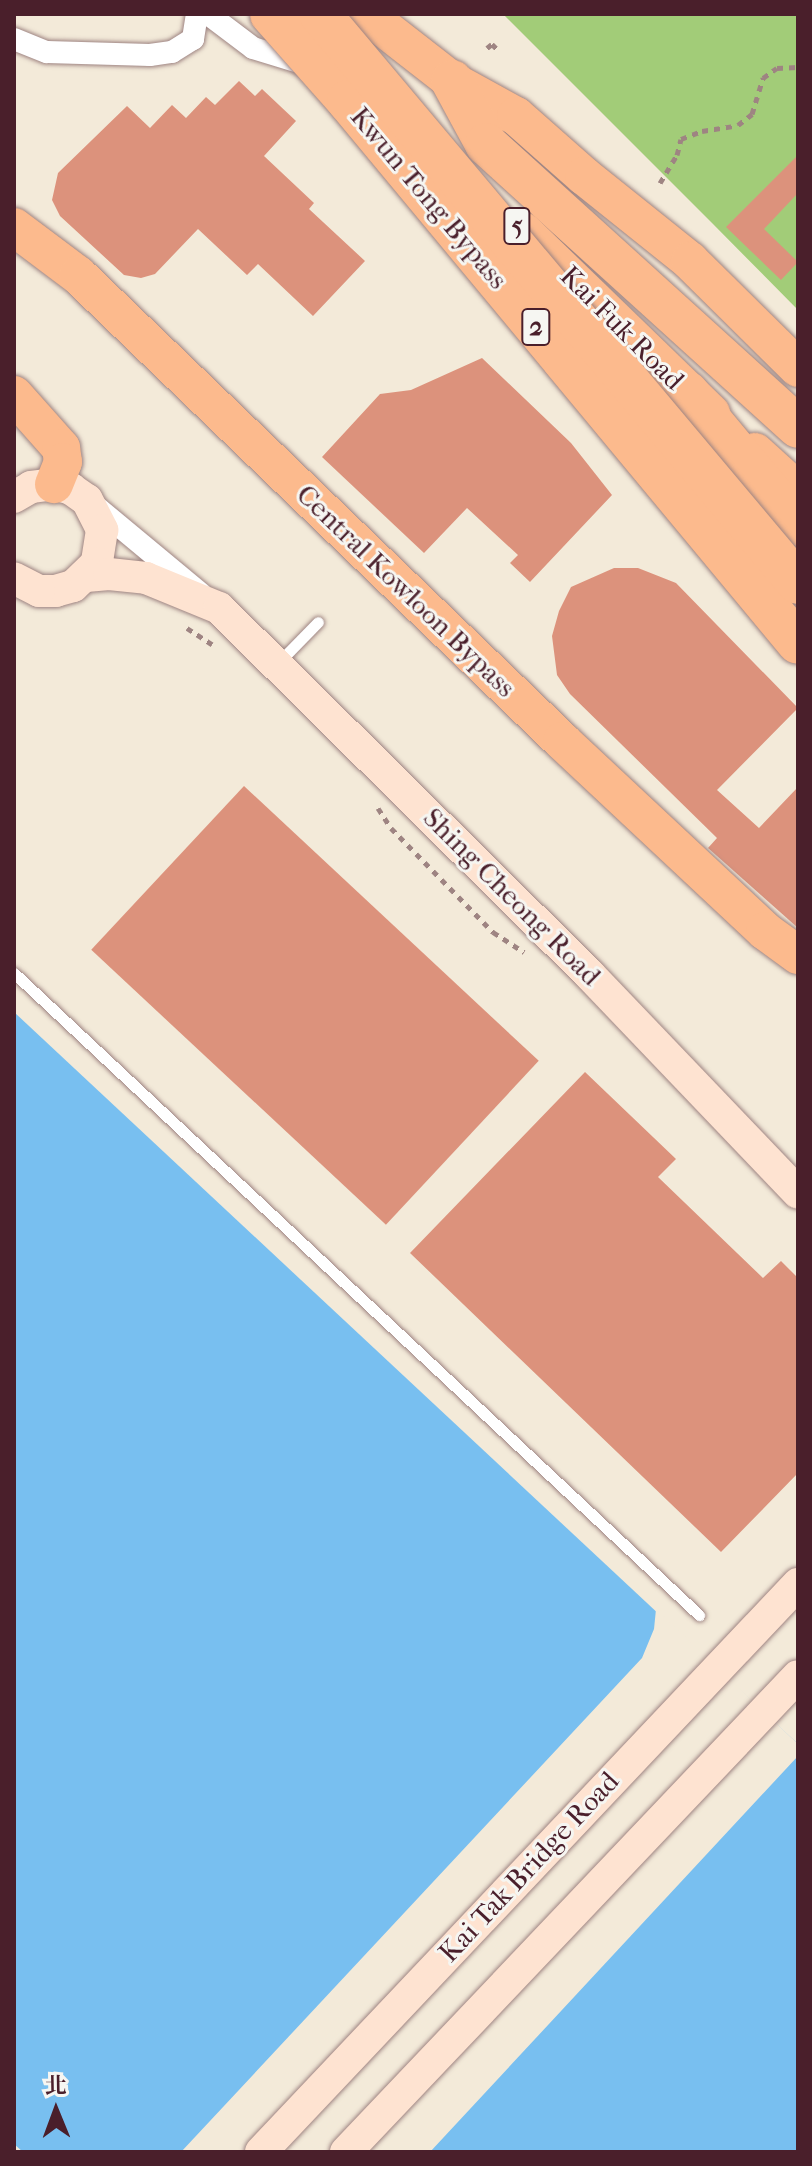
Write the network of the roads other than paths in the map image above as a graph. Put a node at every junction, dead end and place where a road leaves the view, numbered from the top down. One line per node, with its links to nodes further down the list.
1 (197, 14): 7 (street)
2 (208, 14): 8 (street, Kai Fuk Road)
3 (258, 14): 8 (highway, Kai Fuk Road / 5)
4 (271, 14): 24 (highway, Kwun Tong Bypass / 2, bridge)
5 (320, 14): 21 (highway, Kwun Tong Bypass / 2, bridge)
6 (380, 20): 9 (highway)
7 (14, 39)
8 (335, 72): 12 (highway, Kai Fuk Road / 5)
9 (452, 81): 11 (highway); 14 (highway)
10 (14, 227): 26 (highway, Central Kowloon Bypass)
11 (798, 368)
12 (687, 392): 15 (highway, Kai Fuk Road / 5); 18 (highway)
13 (14, 395): 16 (highway)
14 (798, 427)
15 (798, 491)
16 (70, 492): 17 (main road); 19 (main road); 22 (street, Shing Cheong Road)
17 (14, 497)
18 (798, 525)
19 (86, 576): 20 (main road, Shing Cheong Road); 22 (main road, Shing Cheong Road)
20 (14, 578)
21 (798, 583)
22 (219, 608): 25 (main road, Shing Cheong Road)
23 (318, 622): 25 (lane)
24 (798, 643)
25 (278, 664): 28 (main road, Shing Cheong Road)
26 (798, 955)
27 (14, 973): 30 (lane)
28 (798, 1193)
29 (798, 1584): 32 (main road, Kai Tak Bridge Road)
30 (699, 1615)
31 (798, 1676): 33 (main road)
32 (261, 2152)
33 (346, 2152)

